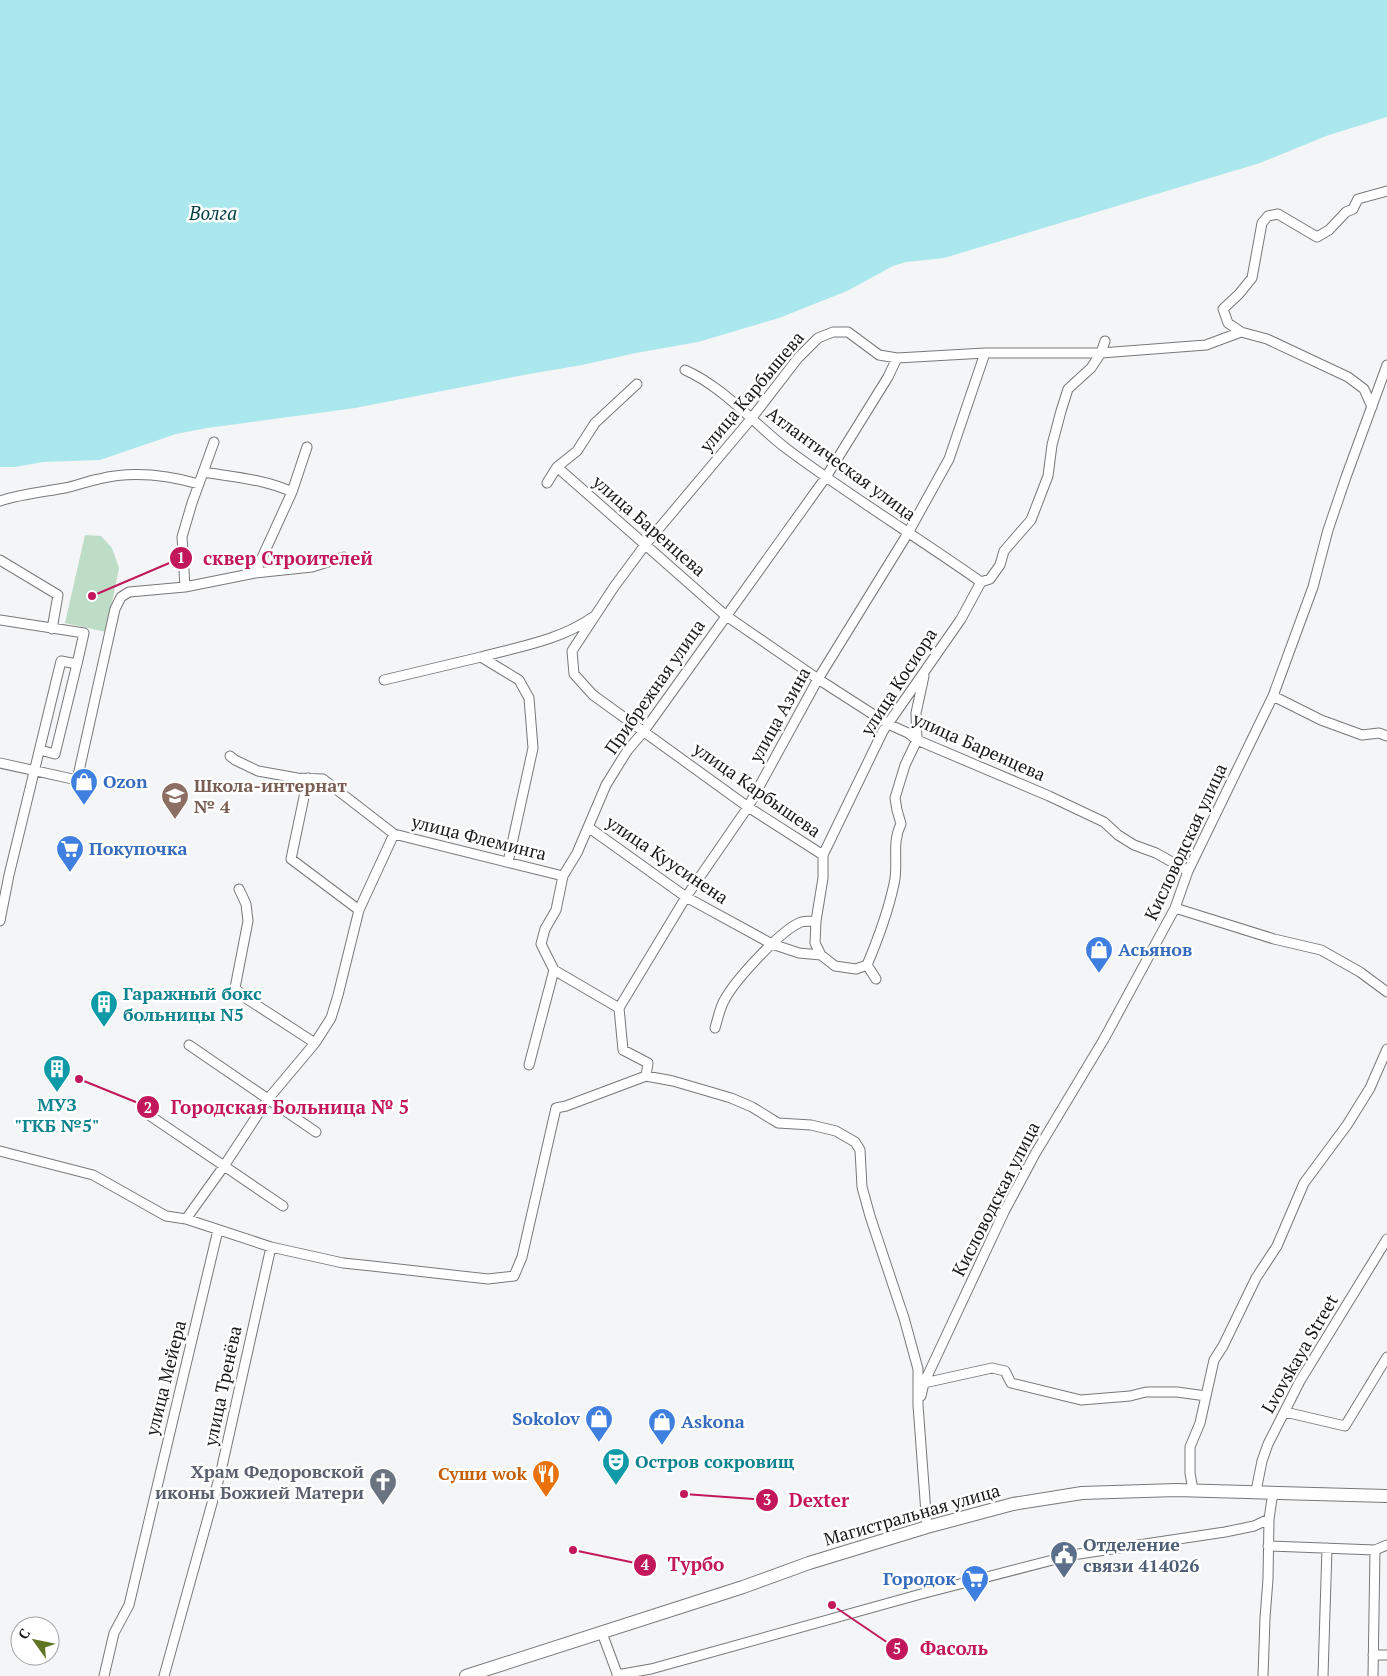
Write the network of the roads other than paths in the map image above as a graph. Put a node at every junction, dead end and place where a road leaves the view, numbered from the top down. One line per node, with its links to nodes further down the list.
1 (1387, 191): 2 (street)
2 (1241, 332): 5 (street, улица Карбышева); 10 (street)
3 (1105, 341): 5 (street, улица Косиора)
4 (985, 353): 5 (street, улица Карбышева); 6 (street, улица Карбышева); 21 (street, улица Азина)
5 (1101, 353): 26 (street, улица Косиора)
6 (897, 358): 11 (street, улица Карбышева); 16 (street, Прибрежная улица)
7 (1387, 365): 10 (street, Кисловодская улица)
8 (685, 370): 11 (street, Атлантическая улица)
9 (638, 384): 14 (street)
10 (1372, 407): 37 (street, Кисловодская улица)
11 (751, 419): 16 (street, Атлантическая улица); 22 (street, улица Карбышева)
12 (214, 442): 15 (street)
13 (307, 447): 19 (street)
14 (556, 468): 17 (street); 22 (street, улица Баренцева)
15 (203, 472): 18 (street); 19 (street)
16 (826, 477): 21 (street, Атлантическая улица); 29 (street, Прибрежная улица)
17 (546, 483)
18 (199, 484): 20 (street); 27 (street)
19 (292, 492): 25 (street)
20 (0, 501)
21 (908, 533): 26 (street, Атлантическая улица); 35 (street, улица Азина)
22 (644, 545): 28 (street, улица Карбышева); 29 (street, улица Баренцева)
23 (344, 556): 25 (street)
24 (0, 560): 31 (street)
25 (255, 573): 27 (street)
26 (981, 582): 34 (street, улица Косиора)
27 (185, 587): 45 (street)
28 (597, 613): 32 (street); 39 (street, улица Карбышева)
29 (725, 615): 35 (street, улица Баренцева); 39 (street, Прибрежная улица)
30 (0, 620): 31 (street)
31 (52, 629): 33 (street)
32 (481, 657): 36 (street); 51 (street)
33 (77, 664): 42 (street); 42 (street)
34 (927, 668): 38 (street, улица Косиора); 41 (street)
35 (818, 679): 38 (street, улица Баренцева); 47 (street, улица Азина)
36 (384, 680)
37 (1273, 696): 40 (street); 52 (street, Кисловодская улица)
38 (888, 724): 41 (street, улица Баренцева); 50 (street, улица Косиора)
39 (644, 731): 47 (street, улица Карбышева); 48 (street, Прибрежная улица)
40 (1387, 736)
41 (917, 740): 52 (street, улица Баренцева); 62 (street)
42 (40, 750): 45 (street)
43 (230, 756): 46 (street, улица Флеминга)
44 (0, 763): 45 (street)
45 (34, 771): 58 (street)
46 (308, 778): 49 (street, улица Флеминга); 57 (street)
47 (748, 806): 50 (street, улица Карбышева); 55 (street, улица Азина)
48 (588, 827): 53 (street, Прибрежная улица); 55 (street, улица Куусинена)
49 (394, 834): 51 (street, улица Флеминга); 57 (street)
50 (823, 855): 59 (street, улица Косиора)
51 (508, 862): 53 (street, улица Флеминга)
52 (1188, 871): 56 (street, Кисловодская улица)
53 (563, 876): 63 (street, Прибрежная улица)
54 (239, 889): 68 (street)
55 (686, 897): 60 (street, улица Куусинена); 66 (street, улица Азина)
56 (1175, 908): 65 (street); 84 (street, Кисловодская улица)
57 (359, 910): 68 (street)
58 (0, 921)
59 (816, 921): 60 (street); 61 (street, улица Косиора)
60 (772, 944): 61 (street, улица Куусинена); 67 (street)
61 (821, 955): 62 (street, улица Куусинена)
62 (867, 965): 64 (street)
63 (554, 970): 66 (street); 71 (street)
64 (876, 979)
65 (1387, 992)
66 (619, 1008): 72 (street)
67 (715, 1028)
68 (315, 1043): 73 (street)
69 (189, 1045): 73 (street)
70 (1387, 1048): 85 (street)
71 (529, 1065)
72 (646, 1076): 82 (street); 86 (street)
73 (268, 1100): 75 (street); 77 (street)
74 (146, 1113): 77 (street)
75 (316, 1132)
76 (0, 1151): 79 (street)
77 (224, 1166): 78 (street); 79 (street)
78 (283, 1206)
79 (186, 1219): 80 (street)
80 (218, 1230): 82 (street); 101 (street, улица Мейера)
81 (1387, 1239): 87 (street, Lvovskaya Street)
82 (271, 1247): 102 (street, улица Тренёва)
83 (1387, 1357): 87 (street)
84 (924, 1383): 85 (street); 86 (street, Кисловодская улица)
85 (1206, 1396): 88 (street)
86 (918, 1405): 93 (street)
87 (1284, 1412): 89 (street, Lvovskaya Street)
88 (1193, 1490): 89 (highway, Магистральная улица); 93 (highway, Магистральная улица)
89 (1256, 1491): 90 (highway, Магистральная улица)
90 (1272, 1492): 91 (highway, Магистральная улица); 92 (street)
91 (1387, 1496)
92 (1269, 1519): 94 (street); 104 (street)
93 (927, 1527): 98 (highway, Магистральная улица)
94 (1268, 1546): 96 (street); 105 (street)
95 (1387, 1546): 97 (street)
96 (1327, 1548): 97 (street); 106 (street)
97 (1375, 1550): 99 (street)
98 (602, 1633): 103 (highway, Магистральная улица); 104 (street)
99 (1373, 1655): 100 (street); 107 (street)
100 (1387, 1655)
101 (104, 1676)
102 (164, 1676)
103 (466, 1676)
104 (617, 1676)
105 (1263, 1676)
106 (1323, 1676)
107 (1373, 1676)

